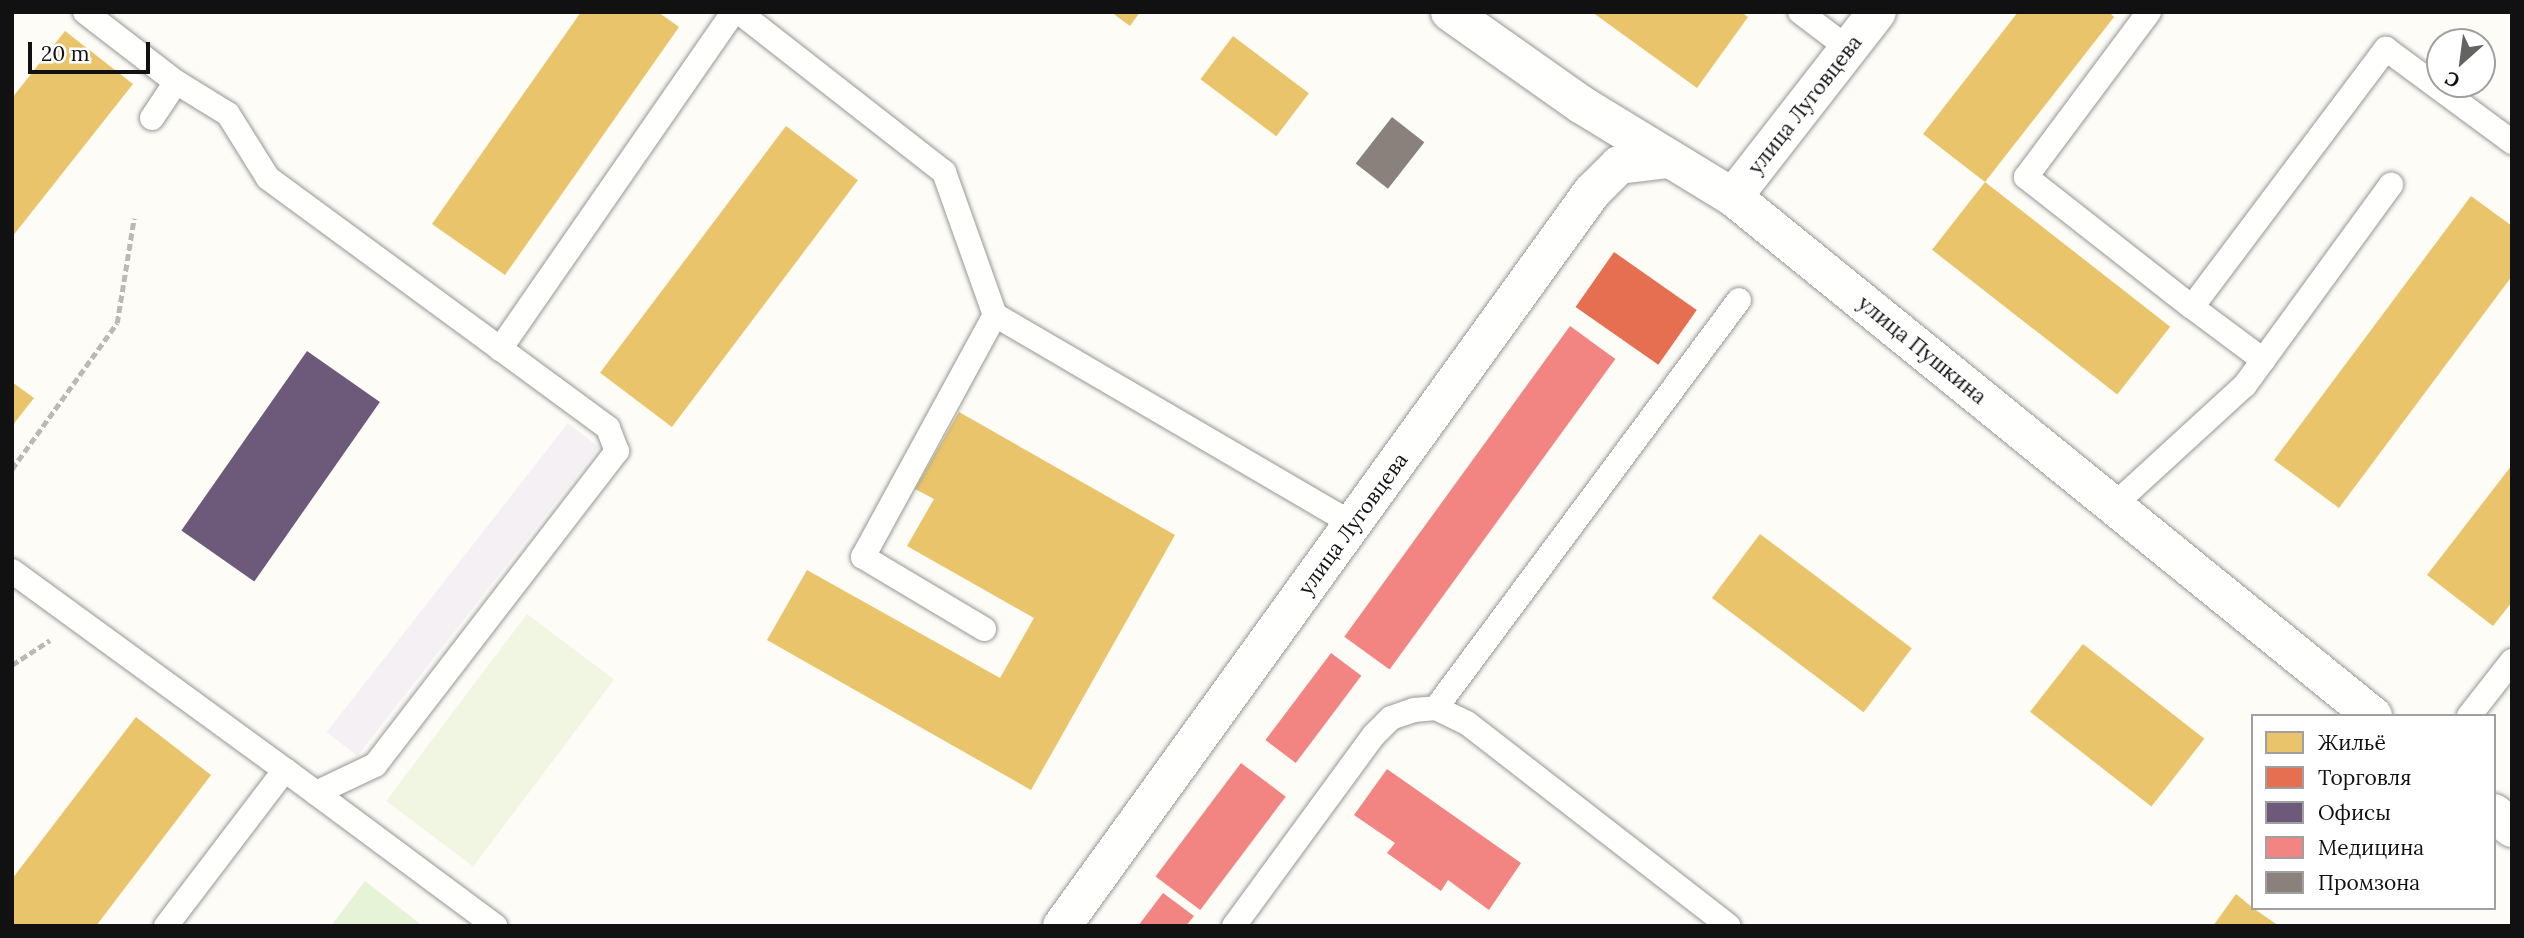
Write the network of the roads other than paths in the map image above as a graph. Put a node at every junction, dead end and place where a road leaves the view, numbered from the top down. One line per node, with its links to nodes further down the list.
1 (85, 12): 9 (lane)
2 (733, 12): 18 (lane)
3 (739, 12): 17 (lane)
4 (1450, 12): 12 (street, улица Пушкина)
5 (1800, 12): 8 (lane)
6 (1877, 12): 8 (street, улица Луговцева)
7 (2149, 12): 16 (lane)
8 (1849, 49): 14 (street, улица Луговцева)
9 (176, 82): 10 (lane); 18 (lane)
10 (152, 118)
11 (2512, 142): 16 (lane)
12 (1667, 159): 14 (street, улица Пушкина); 21 (street, улица Луговцева)
13 (2391, 185): 19 (lane)
14 (1733, 197): 20 (street, улица Пушкина)
15 (1739, 300): 25 (lane)
16 (2192, 307): 19 (lane)
17 (995, 315): 21 (lane); 23 (lane)
18 (500, 349): 29 (lane)
19 (2263, 360): 20 (lane)
20 (2114, 505): 26 (street, улица Пушкина)
21 (1352, 524): 34 (street, улица Луговцева)
22 (12, 571): 28 (lane)
23 (984, 629)
24 (2512, 661): 27 (lane)
25 (1436, 708): 35 (lane); 36 (lane)
26 (2372, 714)
27 (2471, 714)
28 (285, 770): 29 (lane); 32 (lane)
29 (316, 793): 33 (lane)
30 (2496, 815): 31 (street)
31 (2512, 828)
32 (166, 926)
33 (495, 926)
34 (1062, 926)
35 (1234, 926)
36 (1729, 926)

